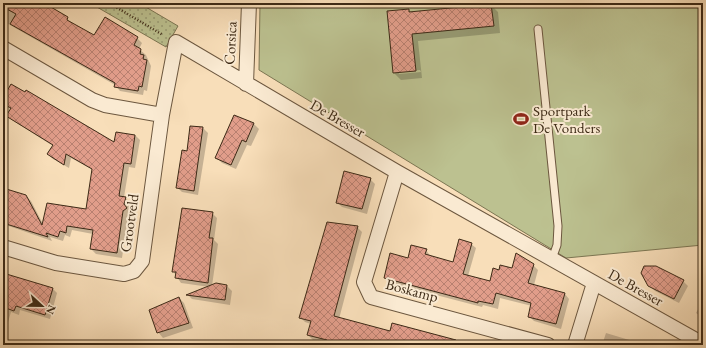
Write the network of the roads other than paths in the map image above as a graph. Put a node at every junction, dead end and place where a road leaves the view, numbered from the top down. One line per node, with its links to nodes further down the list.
1 (249, 3): 5 (street, Corsica)
2 (538, 29): 9 (lane)
3 (176, 42): 5 (street, De Bresser); 6 (street, Grootveld)
4 (3, 48): 6 (street)
5 (246, 84): 7 (street, De Bresser)
6 (162, 115): 8 (street, Grootveld)
7 (397, 172): 9 (street, De Bresser); 12 (street, Boskamp)
8 (3, 247)
9 (552, 260): 10 (street, De Bresser)
10 (594, 283): 11 (street, De Bresser); 13 (street)
11 (703, 344)
12 (548, 345)
13 (575, 345)

